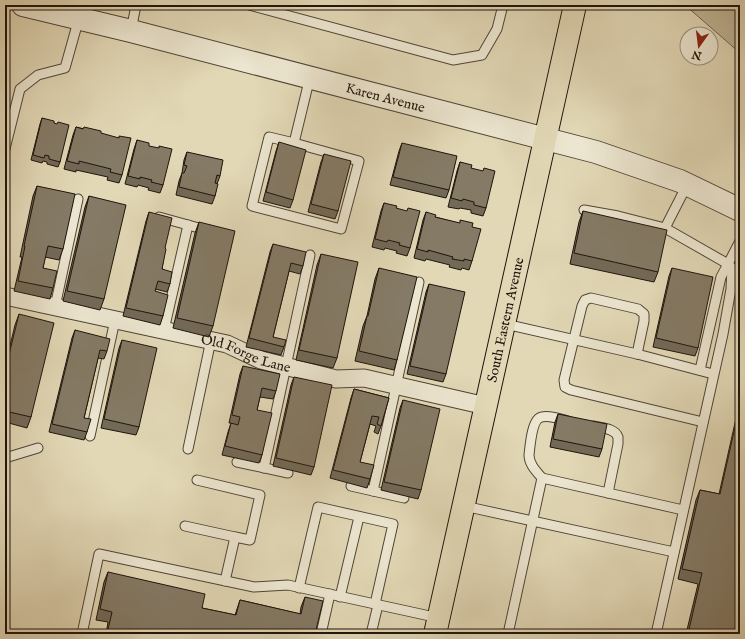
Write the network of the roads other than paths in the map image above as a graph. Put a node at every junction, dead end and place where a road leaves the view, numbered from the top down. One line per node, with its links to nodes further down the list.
1 (24, 5): 6 (street, Karen Avenue)
2 (136, 5): 7 (lane)
3 (249, 5): 4 (lane)
4 (503, 5)
5 (575, 5): 9 (main road, South Eastern Avenue)
6 (79, 18): 7 (street, Karen Avenue); 11 (lane)
7 (131, 31): 8 (street, Karen Avenue)
8 (310, 77): 9 (street, Karen Avenue); 10 (lane)
9 (546, 139): 12 (street, Karen Avenue); 27 (main road, South Eastern Avenue)
10 (294, 143): 10 (lane)
11 (5, 149)
12 (688, 184): 15 (street, Karen Avenue); 18 (lane)
13 (78, 199): 25 (lane)
14 (584, 210): 18 (lane)
15 (740, 210)
16 (154, 216): 17 (lane)
17 (188, 225): 19 (lane); 28 (lane)
18 (665, 228): 22 (lane)
19 (206, 230)
20 (740, 241): 22 (lane)
21 (310, 255): 32 (lane)
22 (728, 264): 33 (lane); 34 (lane)
23 (419, 283): 35 (lane)
24 (6, 300): 25 (street, Old Forge Lane)
25 (55, 307): 26 (street, Old Forge Lane)
26 (115, 320): 28 (street, Old Forge Lane); 38 (lane)
27 (505, 324): 30 (lane); 36 (main road, South Eastern Avenue)
28 (164, 330): 29 (street, Old Forge Lane)
29 (211, 340): 32 (street, Old Forge Lane); 40 (lane)
30 (574, 340): 31 (lane); 31 (lane); 37 (lane)
31 (637, 354): 33 (lane)
32 (286, 366): 35 (street, Old Forge Lane); 43 (lane)
33 (700, 370): 34 (lane)
34 (714, 374): 37 (lane)
35 (396, 385): 36 (street, Old Forge Lane); 48 (lane)
36 (486, 406): 51 (main road, South Eastern Avenue)
37 (703, 422): 52 (lane)
38 (90, 436)
39 (38, 448): 41 (lane)
40 (188, 449)
41 (5, 458)
42 (237, 462): 43 (lane)
43 (264, 468): 44 (lane)
44 (288, 473)
45 (542, 478): 49 (lane); 49 (lane); 54 (lane)
46 (197, 480): 56 (lane)
47 (351, 486): 48 (lane)
48 (373, 491): 50 (lane)
49 (608, 493): 52 (lane)
50 (404, 498)
51 (464, 506): 54 (lane); 63 (main road, South Eastern Avenue)
52 (683, 510): 57 (lane)
53 (359, 517): 59 (lane); 61 (lane); 62 (lane)
54 (532, 521): 57 (lane); 67 (lane)
55 (185, 526): 56 (lane)
56 (235, 537): 58 (lane)
57 (674, 552): 68 (lane)
58 (225, 581): 59 (lane); 64 (lane)
59 (300, 588): 60 (lane)
60 (330, 594): 61 (lane); 65 (lane)
61 (340, 597): 62 (lane)
62 (376, 605): 63 (lane); 66 (lane)
63 (437, 626)
64 (82, 634)
65 (321, 634)
66 (372, 634)
67 (508, 634)
68 (656, 634)

